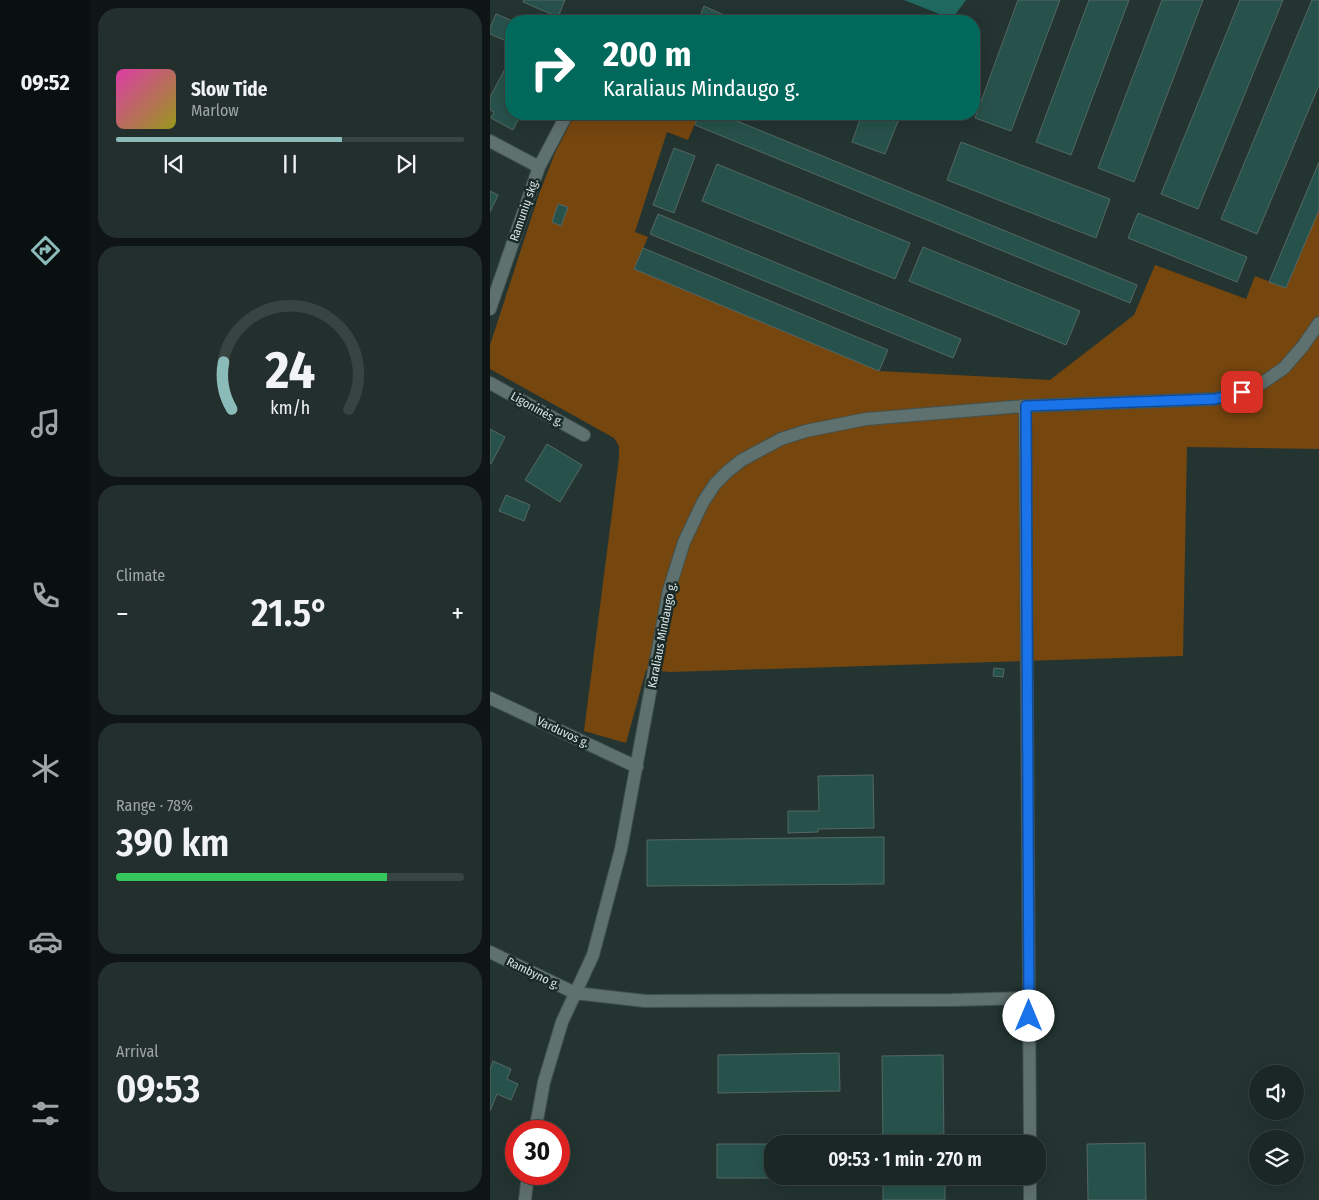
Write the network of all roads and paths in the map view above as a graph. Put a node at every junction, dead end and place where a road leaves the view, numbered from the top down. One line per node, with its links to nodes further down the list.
1 (564, 120): 3 (street, Ramunių skg.)
2 (490, 141): 3 (street)
3 (539, 167): 4 (street, Ramunių skg.)
4 (490, 309)
5 (1319, 323): 7 (street, Karaliaus Mindaugo g.)
6 (490, 383): 8 (street, Ligoninės g.)
7 (1026, 406): 10 (street, Karaliaus Mindaugo g.); 13 (street)
8 (584, 435)
9 (490, 698): 10 (street, Varduvos g.)
10 (637, 767): 12 (street, Karaliaus Mindaugo g.)
11 (490, 952): 12 (street, Rambyno g.)
12 (575, 993): 13 (street, Rambyno g.); 14 (street, Karaliaus Mindaugo g.)
13 (1029, 998): 15 (street)
14 (537, 1120)
15 (1030, 1135)
16 (526, 1185): 18 (street)
17 (1030, 1185): 19 (street)
18 (524, 1200)
19 (1030, 1200)

